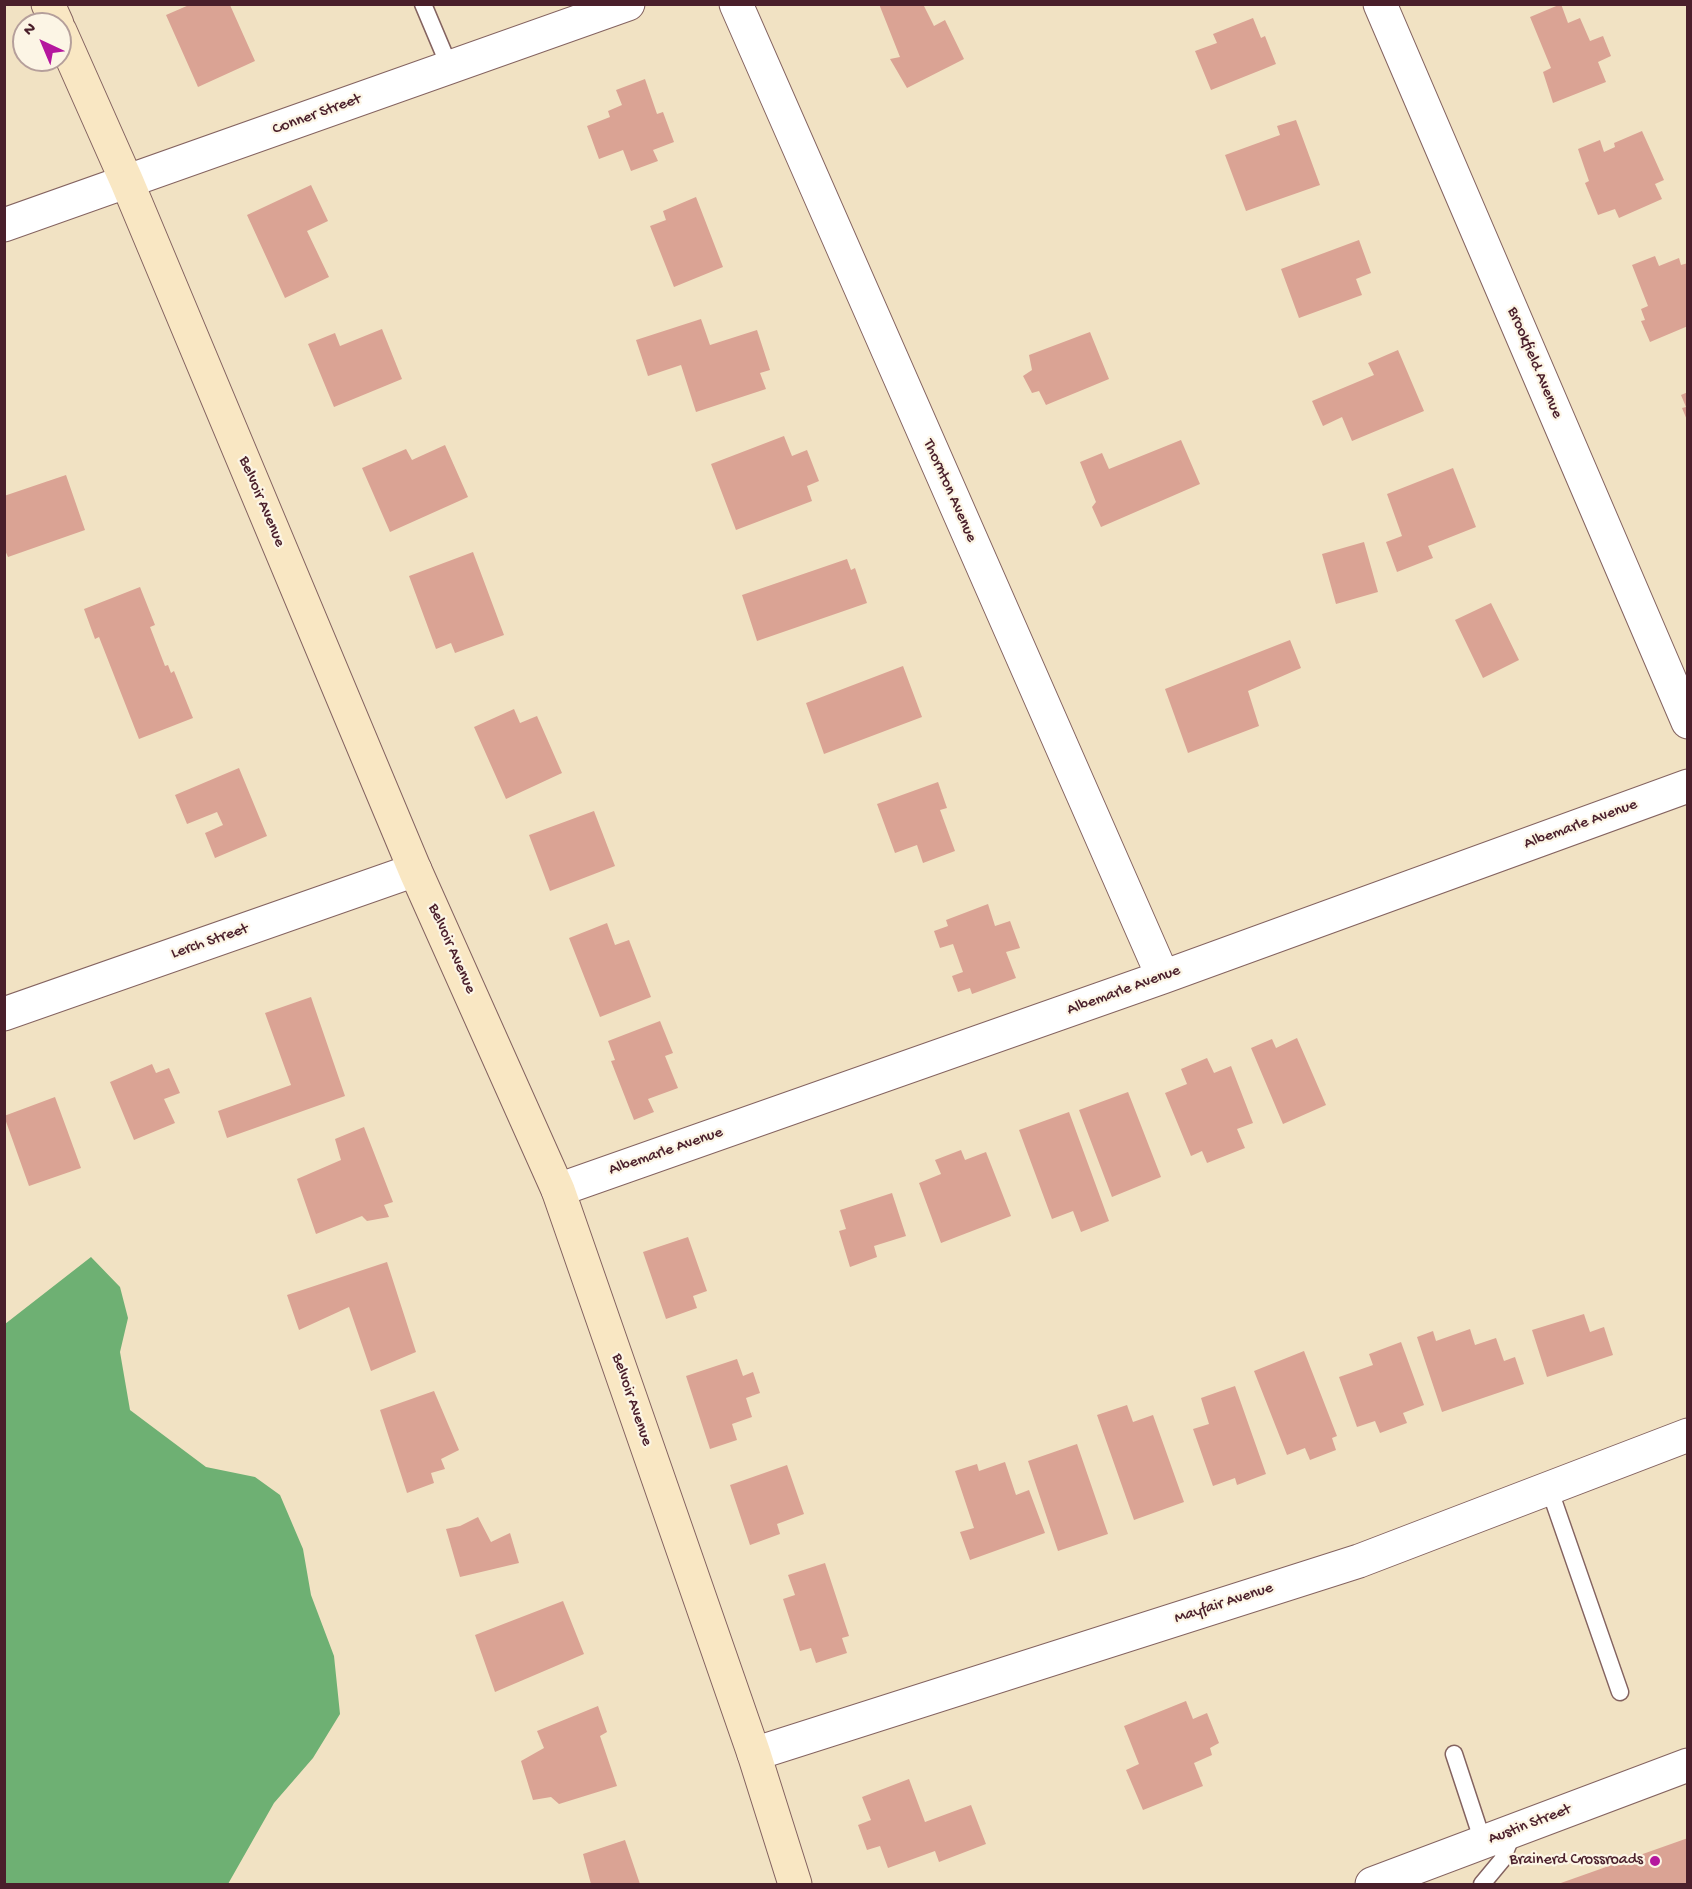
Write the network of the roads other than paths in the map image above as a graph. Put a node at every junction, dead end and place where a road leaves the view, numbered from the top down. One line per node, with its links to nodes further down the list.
1 (423, 4): 6 (lane)
2 (628, 4): 6 (street, Conner Street)
3 (736, 4): 12 (street, Thornton Avenue)
4 (1380, 4): 9 (street, Brookfield Avenue)
5 (72, 58): 7 (street, Belvoir Avenue)
6 (450, 68): 7 (street, Conner Street)
7 (128, 182): 8 (street, Conner Street); 11 (street, Belvoir Avenue)
8 (4, 225)
9 (1688, 722)
10 (1688, 786): 12 (street, Albemarle Avenue)
11 (415, 870): 13 (street, Lerch Street); 14 (street, Belvoir Avenue)
12 (1163, 977): 14 (street, Albemarle Avenue)
13 (4, 1014)
14 (558, 1190): 18 (street, Belvoir Avenue)
15 (1688, 1435): 16 (street, Mayfair Avenue)
16 (1549, 1488): 17 (lane); 18 (street, Mayfair Avenue)
17 (1620, 1692)
18 (754, 1754): 22 (street, Belvoir Avenue)
19 (1454, 1754): 21 (lane)
20 (1688, 1765): 21 (street, Austin Street)
21 (1498, 1837): 23 (street, Austin Street); 24 (lane)
22 (795, 1884)
23 (1372, 1884)
24 (1482, 1884)

